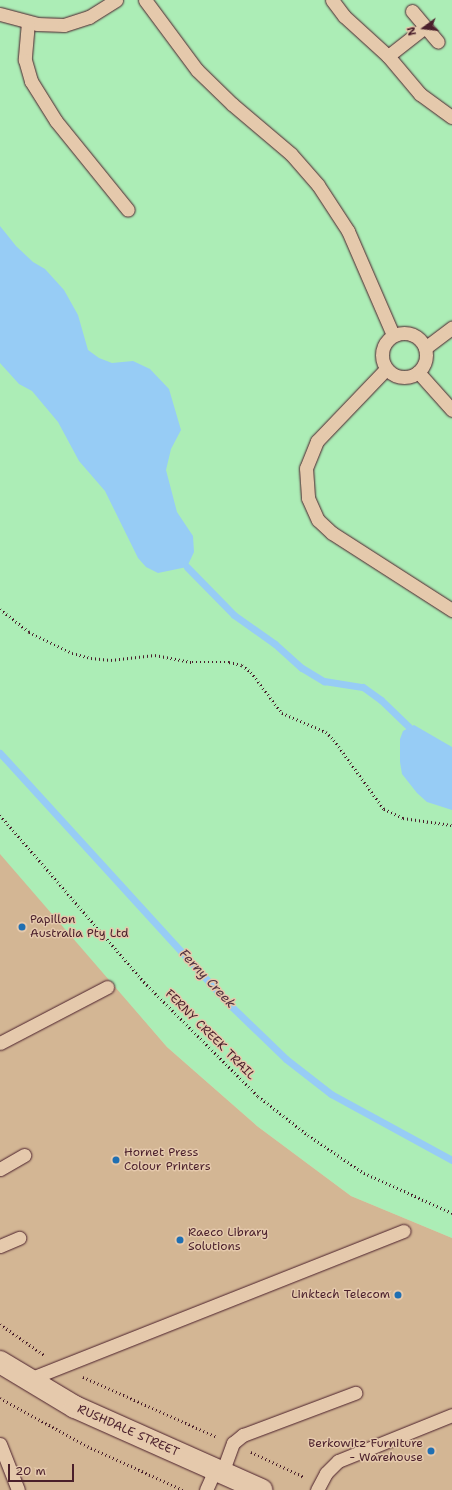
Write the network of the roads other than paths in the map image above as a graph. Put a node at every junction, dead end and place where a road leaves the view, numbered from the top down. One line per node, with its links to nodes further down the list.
1 (116, 0): 6 (lane)
2 (145, 0): 13 (lane)
3 (332, 0): 9 (lane)
4 (412, 11): 7 (lane)
5 (0, 14): 6 (lane)
6 (28, 22): 11 (lane)
7 (425, 27): 8 (lane); 9 (lane)
8 (438, 42)
9 (388, 56): 10 (lane)
10 (452, 117)
11 (128, 210)
12 (452, 328): 14 (lane)
13 (393, 335): 14 (lane); 15 (lane)
14 (425, 348): 16 (lane)
15 (386, 369): 16 (lane); 18 (lane)
16 (418, 372): 17 (lane)
17 (452, 410)
18 (452, 610)
19 (107, 987): 20 (lane)
20 (0, 1043)
21 (24, 1154): 22 (lane)
22 (0, 1169)
23 (404, 1231): 27 (lane)
24 (19, 1238): 25 (lane)
25 (0, 1246)
26 (0, 1363): 27 (street, RUSHDALE STREET)
27 (27, 1380): 31 (street, RUSHDALE STREET)
28 (355, 1393): 31 (lane)
29 (452, 1415): 32 (lane)
30 (0, 1444): 33 (lane)
31 (219, 1471): 34 (lane); 35 (street, RUSHDALE STREET)
32 (318, 1487)
33 (18, 1490)
34 (206, 1490)
35 (261, 1490)

